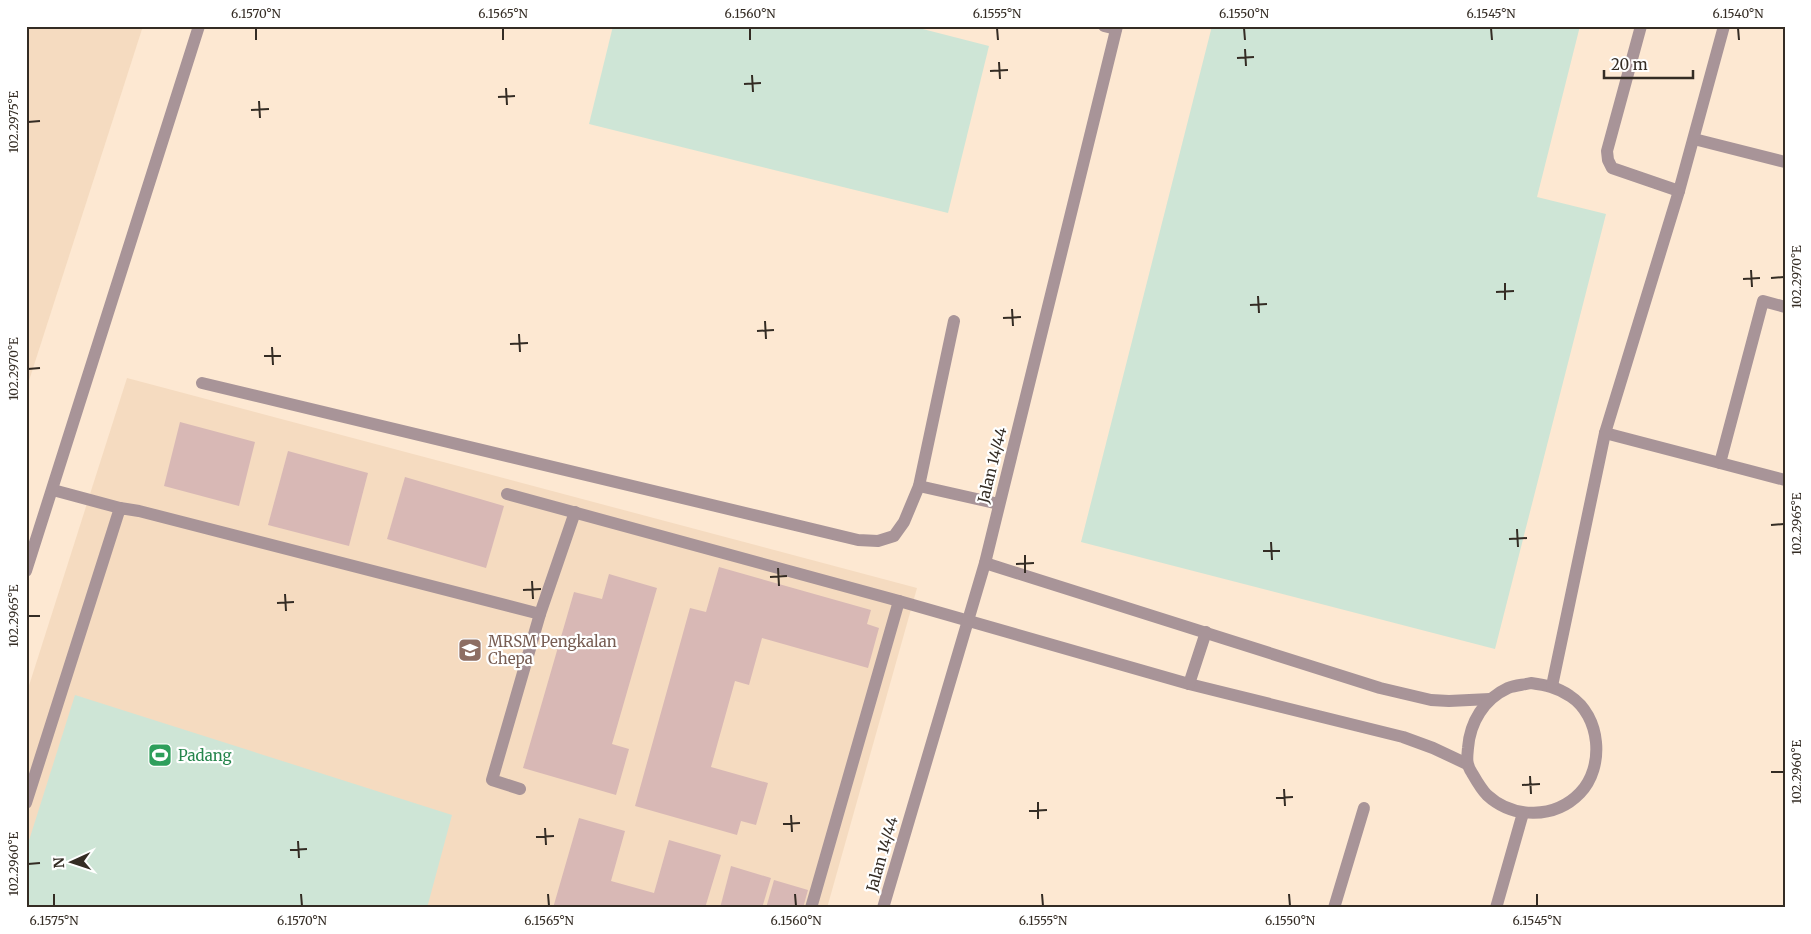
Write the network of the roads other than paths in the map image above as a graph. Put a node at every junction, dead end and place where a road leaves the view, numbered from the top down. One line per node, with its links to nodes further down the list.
1 (198, 26): 15 (street)
2 (1642, 26): 7 (street)
3 (1724, 26): 5 (street)
4 (1112, 27): 17 (street, Jalan 14/44)
5 (1694, 139): 6 (street); 7 (street)
6 (1785, 162)
7 (1679, 191): 11 (street)
8 (1785, 306): 12 (street)
9 (954, 321): 14 (street)
10 (202, 384): 14 (street)
11 (1605, 433): 12 (street); 27 (street)
12 (1720, 463): 13 (street)
13 (1785, 480)
14 (919, 486): 17 (street)
15 (53, 490): 18 (street); 21 (street)
16 (507, 494): 19 (street)
17 (999, 504): 20 (street, Jalan 14/44)
18 (120, 508): 23 (street); 31 (street)
19 (575, 512): 22 (street); 23 (street)
20 (985, 563): 24 (street, Jalan 14/44); 25 (street)
21 (26, 571)
22 (900, 601): 24 (street); 34 (street)
23 (540, 614): 30 (street)
24 (968, 620): 26 (street); 35 (street, Jalan 14/44)
25 (1206, 632): 26 (street); 28 (street)
26 (1189, 684): 29 (street)
27 (1552, 686): 28 (street); 33 (street)
28 (1490, 699): 29 (street)
29 (1466, 764): 33 (street)
30 (520, 789)
31 (26, 802)
32 (1364, 808): 36 (street)
33 (1524, 813): 37 (street)
34 (810, 908)
35 (883, 908)
36 (1334, 908)
37 (1496, 908)

